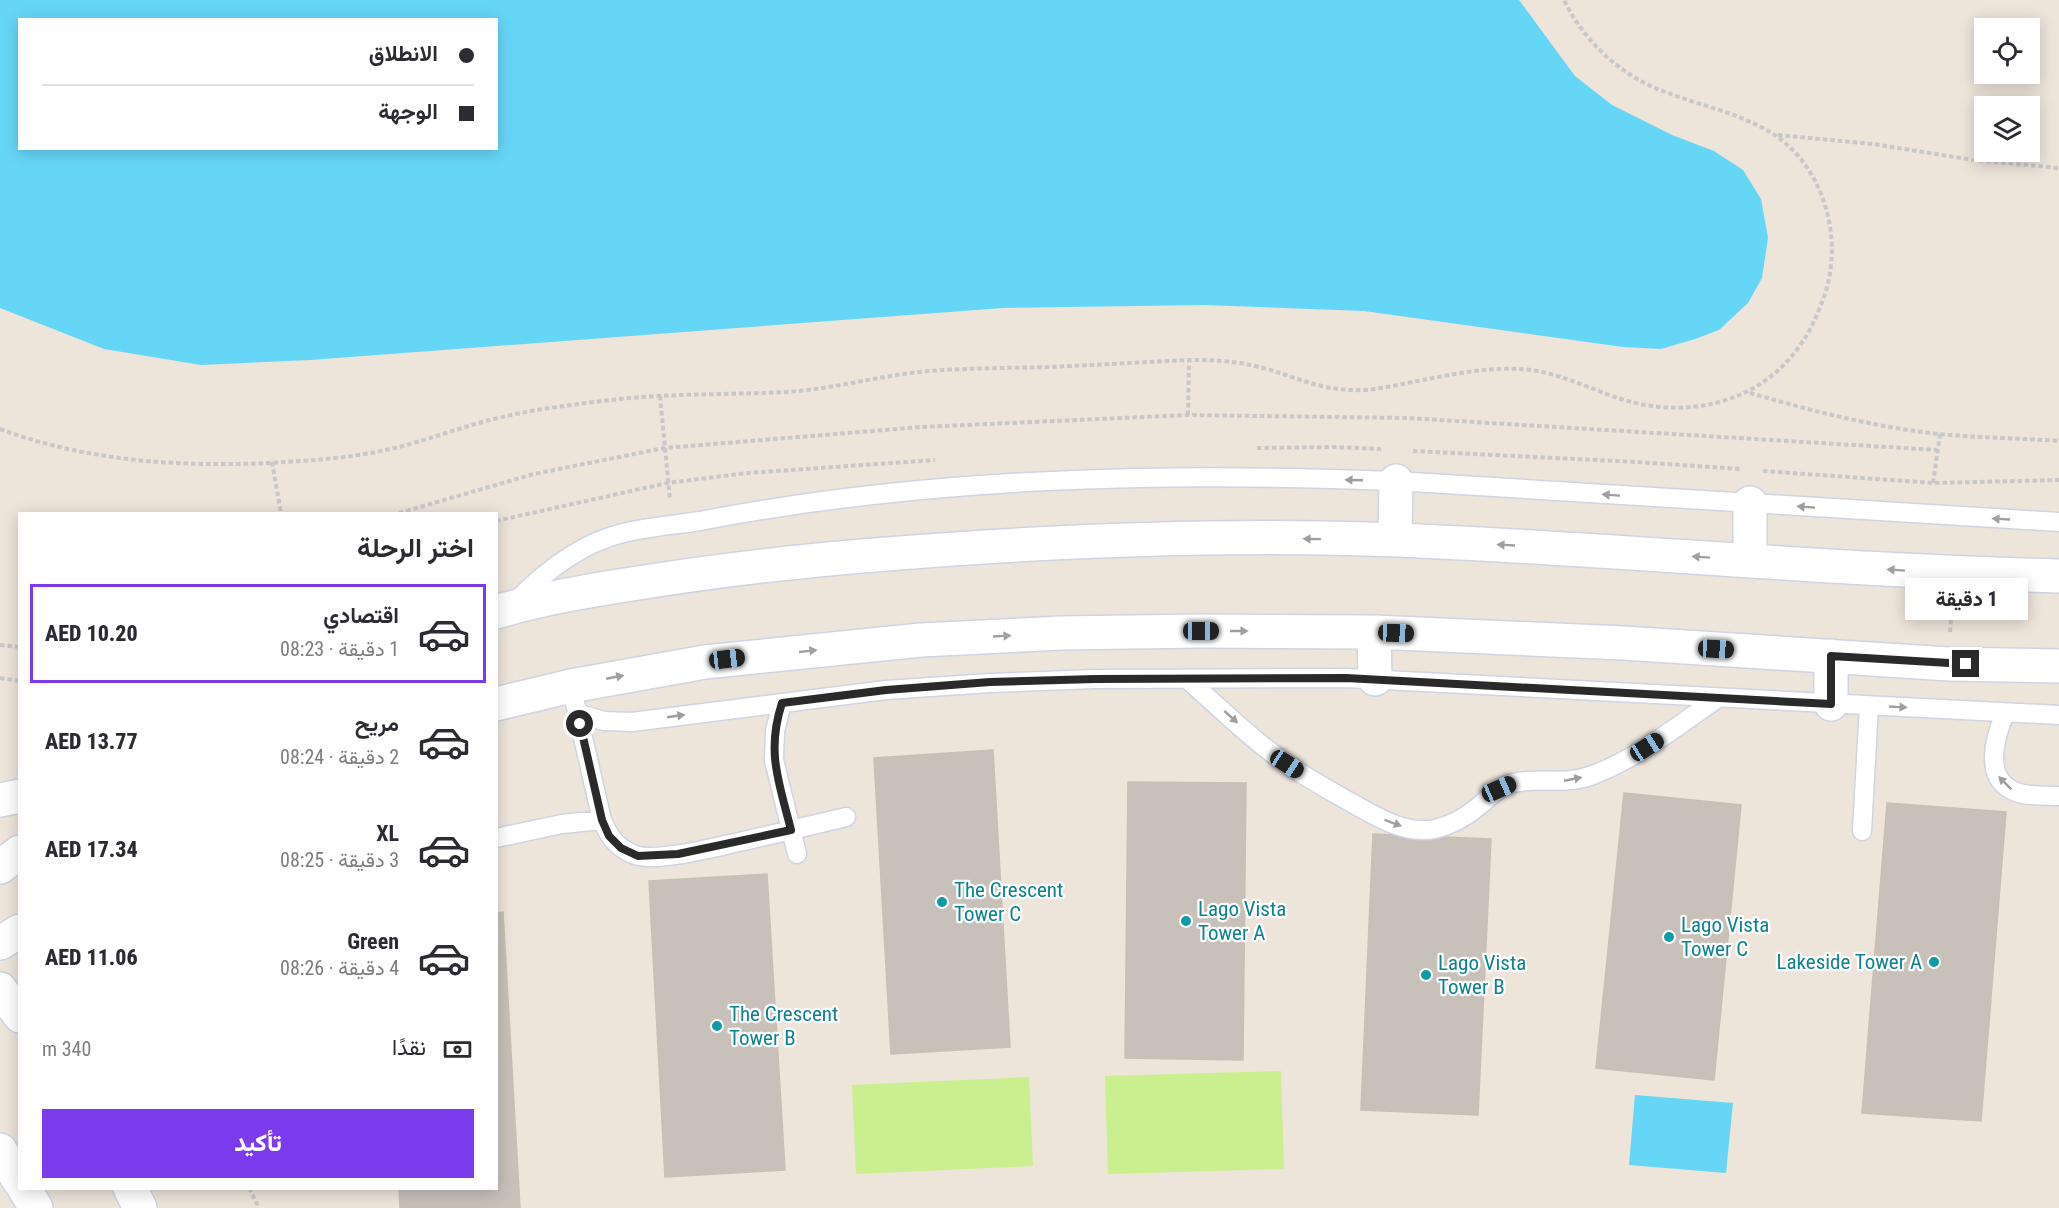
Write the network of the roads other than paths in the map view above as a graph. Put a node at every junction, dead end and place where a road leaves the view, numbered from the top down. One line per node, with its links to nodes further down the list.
1 (1396, 482): 2 (lane, one-way to 1); 4 (street); 7 (lane, one-way to 7)
2 (1750, 503): 3 (lane, one-way to 2); 5 (street)
3 (2059, 522)
4 (1395, 540): 5 (street, one-way to 4); 7 (street, one-way to 7)
5 (1750, 561): 6 (street, one-way to 5)
6 (2059, 576)
7 (502, 610)
8 (1374, 632): 9 (street); 12 (street); 14 (street, one-way to 8)
9 (1831, 656): 10 (street); 17 (street)
10 (2059, 666)
11 (1187, 679): 12 (lane); 13 (lane, one-way to 13); 15 (lane)
12 (1375, 679): 13 (lane)
13 (1718, 698): 17 (lane)
14 (574, 699): 15 (lane, one-way to 15); 16 (street); 25 (lane)
15 (782, 703): 26 (lane)
16 (498, 704)
17 (1831, 704): 18 (lane)
18 (1869, 706): 19 (lane, one-way to 19); 27 (lane)
19 (2005, 713): 20 (lane); 22 (lane, one-way to 19)
20 (2059, 715)
21 (18, 796): 23 (street)
22 (2059, 796)
23 (0, 800)
24 (846, 817): 26 (lane)
25 (602, 820): 26 (lane); 28 (lane)
26 (791, 830): 30 (lane)
27 (1862, 831)
28 (498, 838)
29 (18, 854): 31 (street)
30 (797, 854)
31 (0, 867)
32 (18, 932): 33 (street)
33 (0, 943)
34 (0, 989): 35 (street)
35 (18, 1013)
36 (0, 1150): 37 (street)
37 (18, 1179)
38 (25, 1190): 40 (street)
39 (131, 1190): 41 (street)
40 (36, 1208)
41 (140, 1208)

